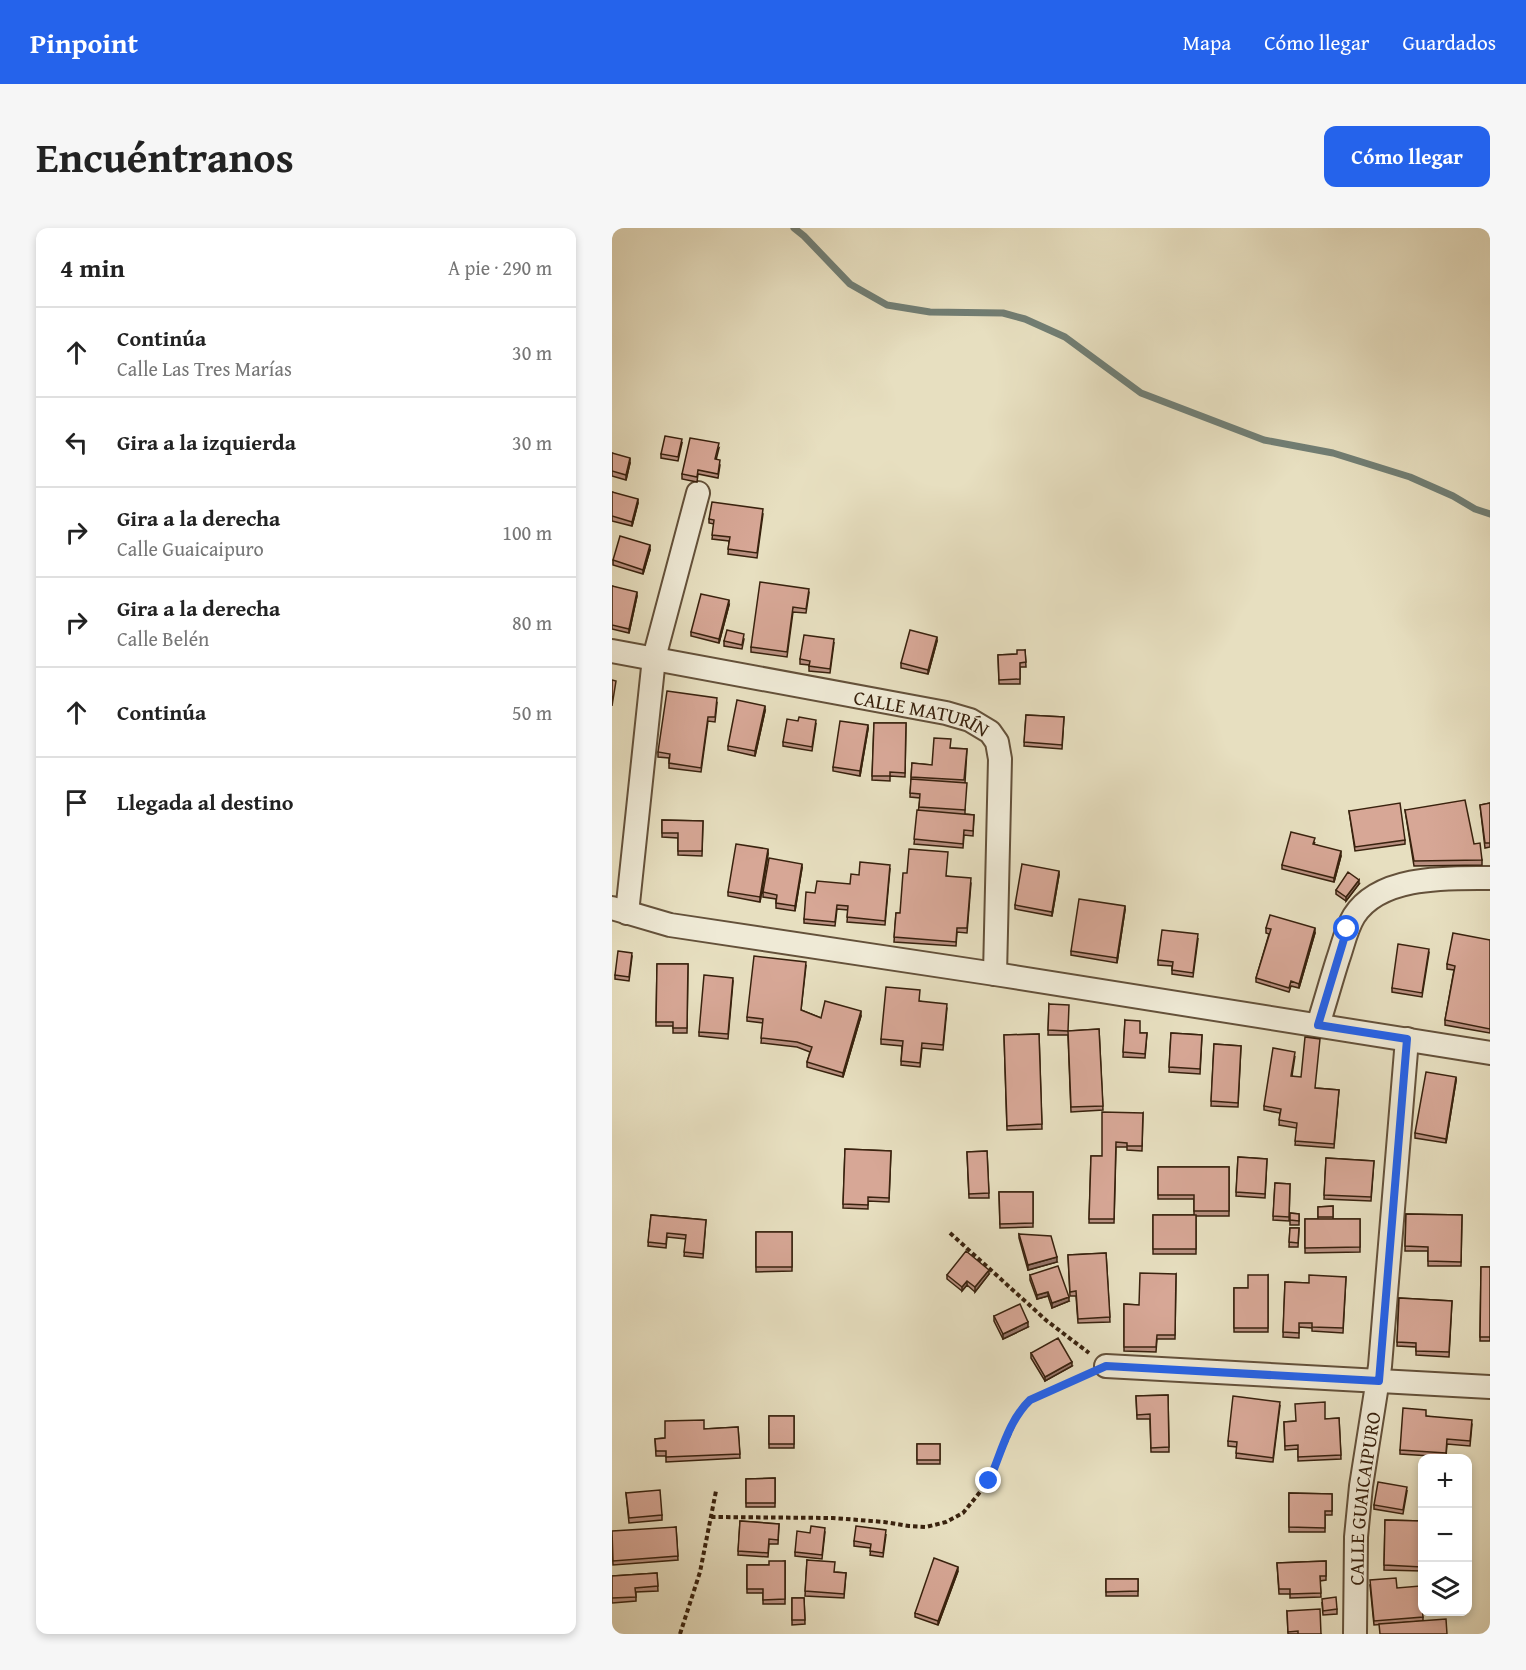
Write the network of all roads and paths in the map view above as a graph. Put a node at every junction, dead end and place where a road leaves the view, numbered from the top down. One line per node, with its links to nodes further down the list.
1 (698, 494): 3 (street)
2 (612, 651): 3 (street, CALLE MATURÍN)
3 (654, 658): 5 (street); 6 (street, CALLE MATURÍN)
4 (1490, 878): 7 (street)
5 (620, 911): 6 (street)
6 (996, 974): 7 (street)
7 (1318, 1025): 8 (street)
8 (1407, 1039): 9 (street); 12 (street, CALLE GUAICAIPURO)
9 (1490, 1053)
10 (950, 1233): 11 (path)
11 (1106, 1366): 12 (street); 15 (path)
12 (1379, 1381): 13 (street); 17 (street, CALLE GUAICAIPURO)
13 (1490, 1387)
14 (716, 1491): 15 (path)
15 (711, 1517): 16 (path)
16 (680, 1634)
17 (1355, 1634)

